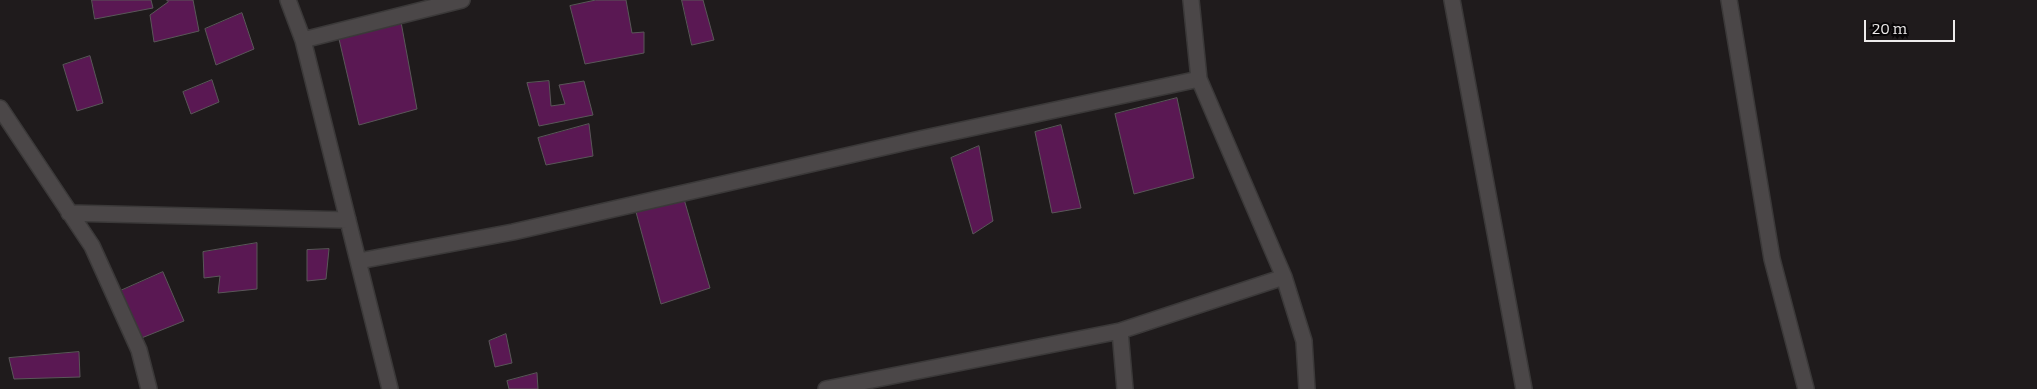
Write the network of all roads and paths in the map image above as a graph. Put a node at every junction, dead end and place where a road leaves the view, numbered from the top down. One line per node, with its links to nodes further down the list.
1 (288, 0): 6 (street)
2 (462, 0): 6 (street)
3 (1191, 0): 7 (street)
4 (1452, 0): 19 (street)
5 (1729, 0): 20 (street)
6 (304, 40): 10 (street)
7 (1199, 79): 11 (street); 12 (street)
8 (1, 111): 9 (street)
9 (69, 213): 10 (street); 14 (street)
10 (348, 220): 11 (street)
11 (359, 261): 15 (street)
12 (1284, 277): 13 (street); 18 (street)
13 (1120, 332): 16 (street); 17 (street)
14 (148, 389)
15 (390, 389)
16 (826, 389)
17 (1125, 389)
18 (1308, 389)
19 (1524, 389)
20 (1806, 389)

